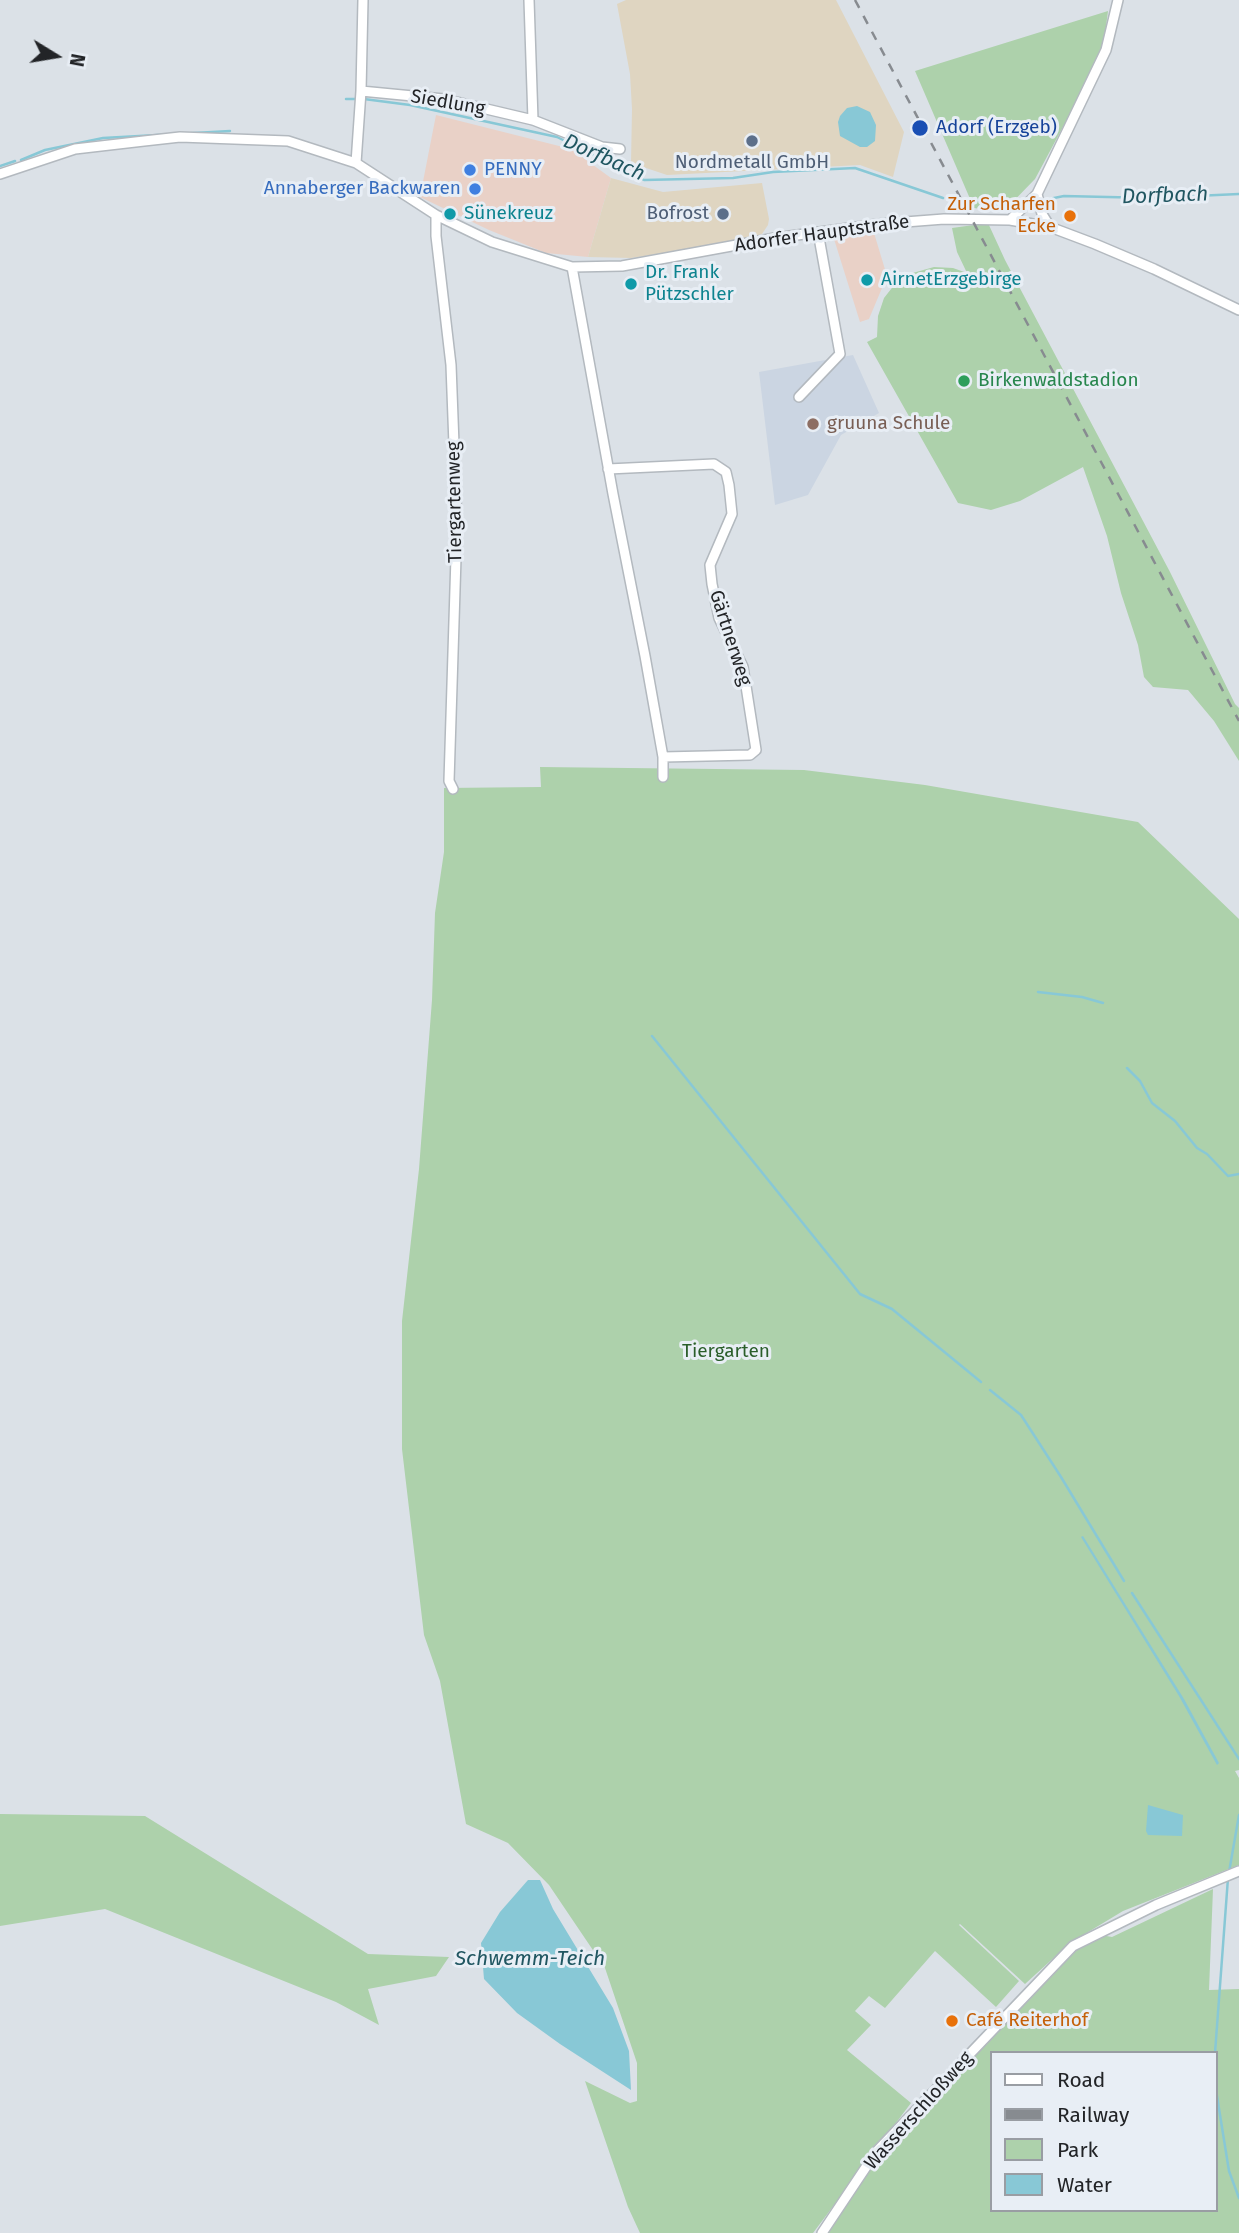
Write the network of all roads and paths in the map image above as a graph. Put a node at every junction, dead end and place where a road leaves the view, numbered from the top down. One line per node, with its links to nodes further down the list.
1 (363, 0): 4 (street)
2 (529, 0): 5 (street)
3 (1118, 0): 9 (street)
4 (361, 91): 5 (street, Siedlung); 7 (street)
5 (533, 120): 6 (street, Siedlung)
6 (620, 149)
7 (356, 163): 8 (street, Adorfer Hauptstraße); 10 (street, Adorfer Hauptstraße)
8 (0, 174)
9 (1037, 194): 11 (street); 12 (street)
10 (436, 215): 14 (street, Adorfer Hauptstraße); 20 (street, Tiergartenweg)
11 (1010, 220): 12 (street, Adorfer Hauptstraße); 13 (street, Adorfer Hauptstraße)
12 (1050, 227): 15 (street, Adorfer Hauptstraße)
13 (818, 232): 14 (street, Adorfer Hauptstraße); 16 (street)
14 (572, 267): 17 (street)
15 (1239, 310)
16 (799, 397)
17 (608, 469): 18 (street); 18 (street, Gärtnerweg)
18 (663, 757): 19 (street)
19 (663, 777)
20 (453, 789)
21 (1232, 1873): 22 (street, Wasserschloßweg)
22 (822, 2233)

